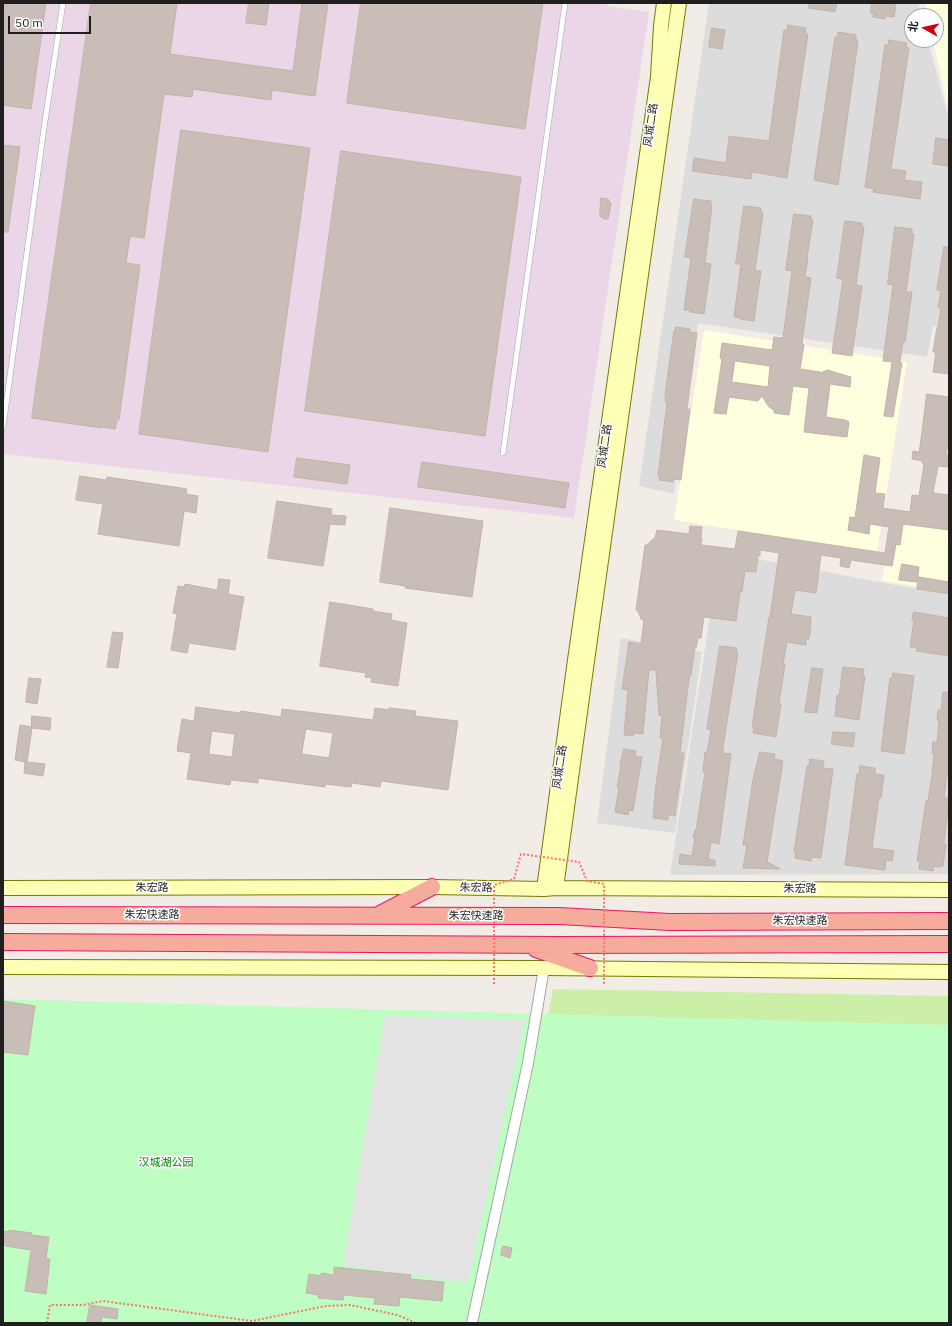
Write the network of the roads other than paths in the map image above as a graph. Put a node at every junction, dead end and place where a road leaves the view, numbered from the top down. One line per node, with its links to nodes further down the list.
1 (63, 3): 5 (lane)
2 (565, 3): 6 (lane)
3 (664, 3): 9 (main road, 凤城二路)
4 (679, 3): 9 (main road, 凤城二路)
5 (3, 427)
6 (503, 453)
7 (432, 887): 8 (main road, 朱宏路); 9 (main road, 朱宏路); 12 (highway)
8 (3, 888)
9 (550, 889): 10 (main road, 朱宏路)
10 (949, 890)
11 (3, 915): 12 (highway, 朱宏快速路)
12 (378, 915): 13 (highway, 朱宏快速路)
13 (949, 921)
14 (3, 942): 15 (highway, 朱宏快速路)
15 (523, 944): 16 (highway, 朱宏快速路); 19 (highway)
16 (949, 944)
17 (3, 967): 18 (main road)
18 (544, 968): 19 (main road); 21 (street)
19 (590, 968): 20 (main road)
20 (949, 972)
21 (472, 1323)

